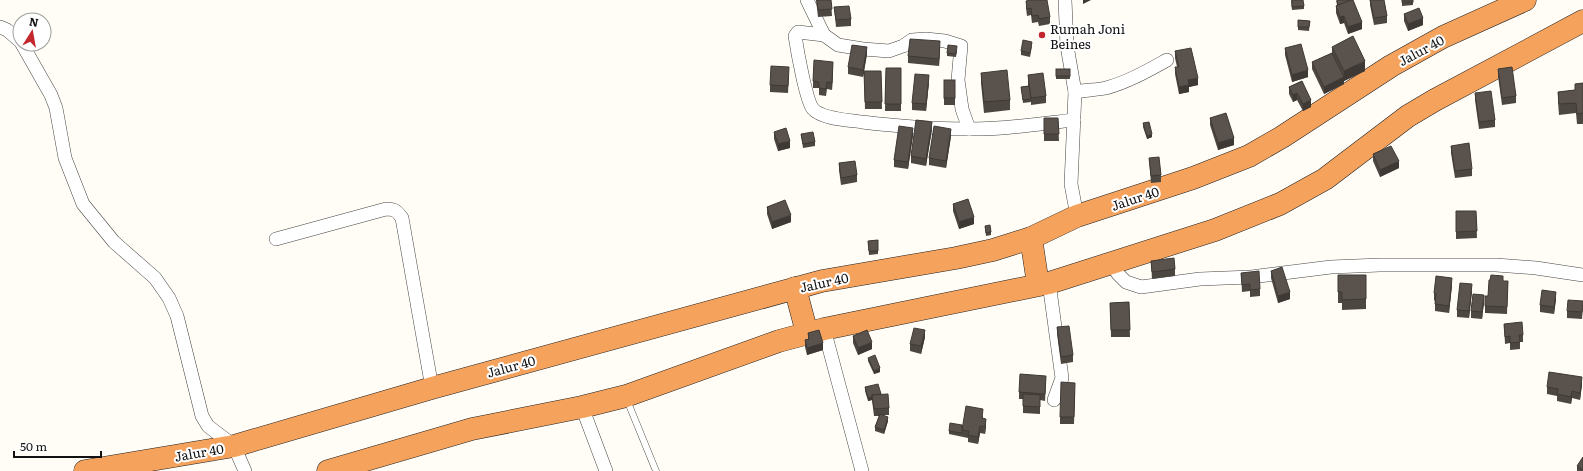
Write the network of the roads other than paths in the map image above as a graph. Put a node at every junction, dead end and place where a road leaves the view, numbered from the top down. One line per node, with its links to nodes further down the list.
1 (807, 0): 7 (street)
2 (1065, 0): 10 (street)
3 (1525, 0): 13 (highway, Jalur 40)
4 (1583, 21): 16 (highway)
5 (0, 27): 6 (street)
6 (12, 34)
7 (824, 36): 12 (street); 12 (street)
8 (27, 52): 25 (street)
9 (1167, 60): 10 (street)
10 (1074, 92): 11 (street)
11 (1074, 120): 12 (street); 13 (street)
12 (969, 129)
13 (1077, 216): 14 (highway, Jalur 40)
14 (1031, 238): 18 (highway); 19 (highway, Jalur 40)
15 (276, 239): 21 (street)
16 (1110, 262): 17 (street); 18 (highway)
17 (1583, 275)
18 (1044, 284): 20 (highway); 23 (street)
19 (795, 288): 20 (highway); 21 (highway, Jalur 40)
20 (816, 331): 22 (highway); 31 (street)
21 (432, 388): 25 (highway, Jalur 40)
22 (626, 396): 24 (highway); 30 (lane)
23 (1054, 400)
24 (582, 407): 28 (highway); 29 (street)
25 (234, 446): 26 (highway, Jalur 40); 27 (street)
26 (85, 471)
27 (245, 471)
28 (328, 471)
29 (606, 471)
30 (656, 471)
31 (862, 471)

